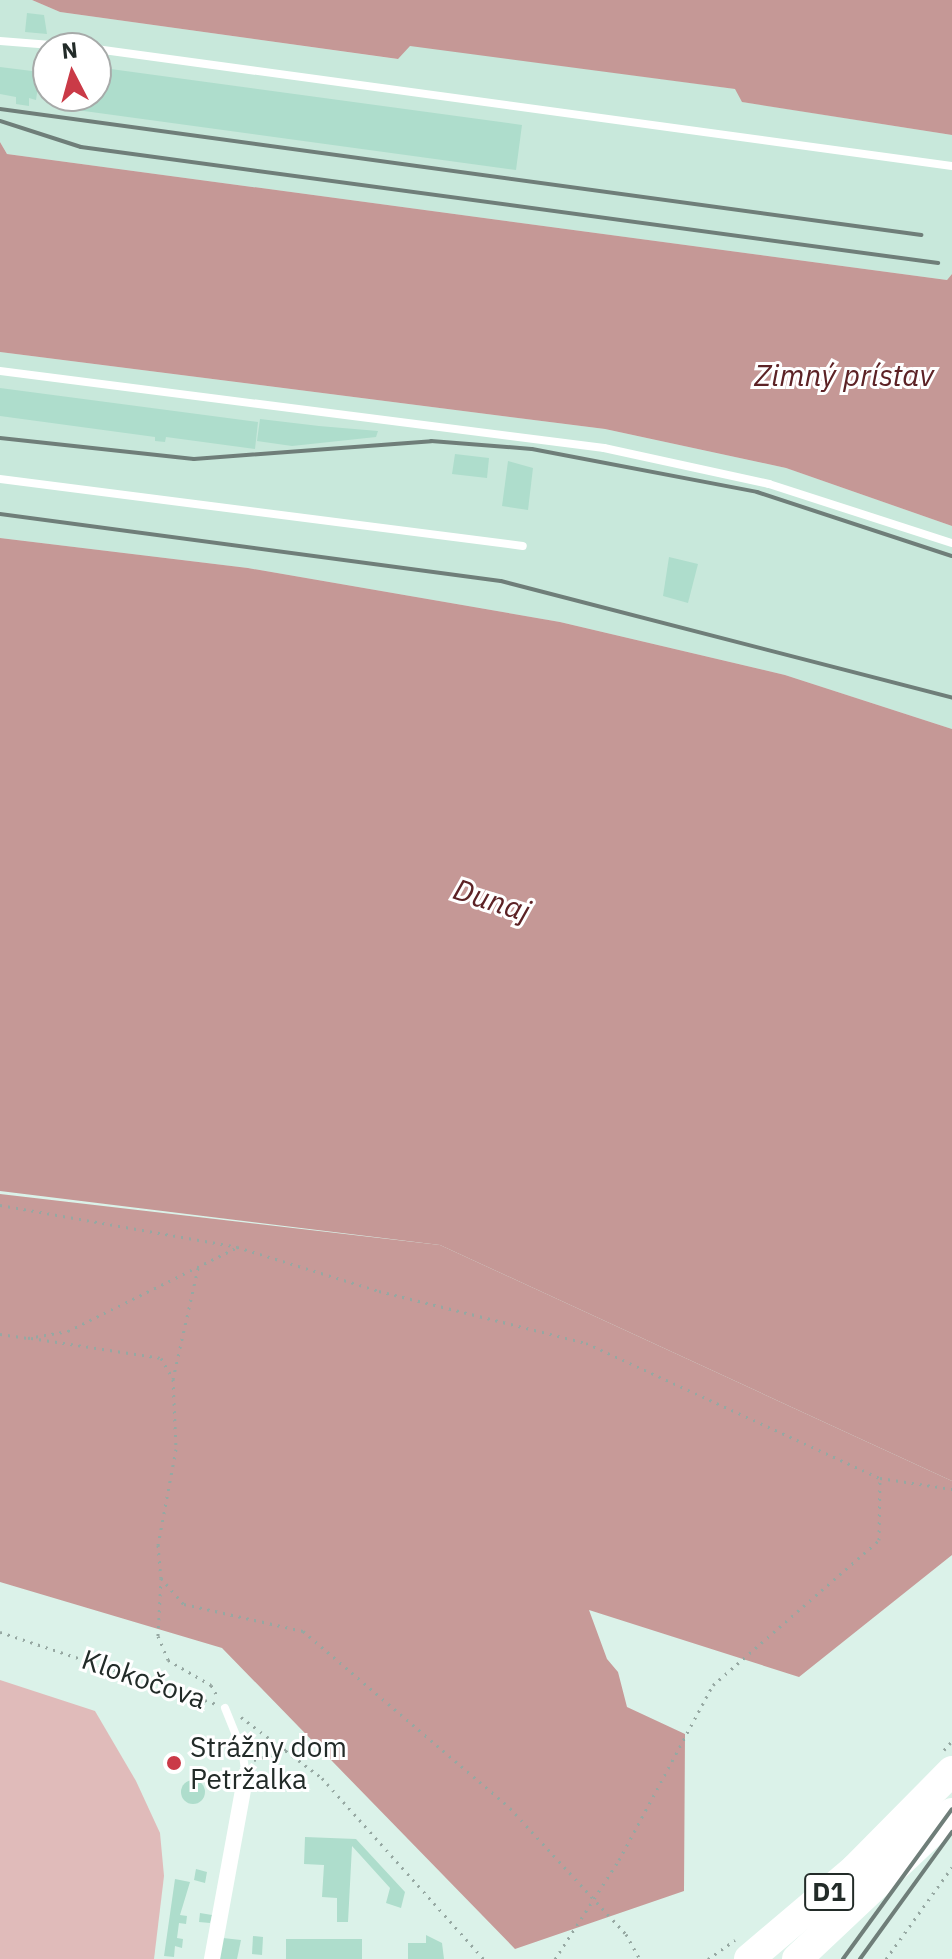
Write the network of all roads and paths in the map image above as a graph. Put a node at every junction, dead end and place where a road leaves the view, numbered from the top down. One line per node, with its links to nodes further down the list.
1 (0, 41): 2 (lane)
2 (32, 43)
3 (112, 51): 4 (lane)
4 (952, 166)
5 (0, 371): 7 (lane)
6 (0, 479): 8 (lane)
7 (952, 543)
8 (523, 546)
9 (0, 1205): 10 (path)
10 (237, 1247): 11 (path); 15 (path)
11 (198, 1268): 13 (path); 14 (path)
12 (0, 1334): 13 (path)
13 (28, 1338): 14 (path)
14 (173, 1379): 17 (path)
15 (880, 1478): 16 (path); 25 (path)
16 (952, 1489)
17 (161, 1578): 19 (path); 25 (path)
18 (0, 1632): 19 (path, Klokočova)
19 (225, 1708): 20 (path); 22 (lane, Klokočova)
20 (292, 1750): 22 (path); 28 (path)
21 (952, 1771): 31 (highway, D1)
22 (246, 1774): 27 (street, Klokočova)
23 (952, 1813): 26 (highway, D1)
24 (952, 1867): 34 (path)
25 (594, 1899): 29 (path); 30 (path)
26 (850, 1913): 32 (highway, D1); 33 (highway)
27 (212, 1959)
28 (484, 1959)
29 (555, 1959)
30 (640, 1959)
31 (749, 1959)
32 (797, 1959)
33 (814, 1959)
34 (886, 1959)

